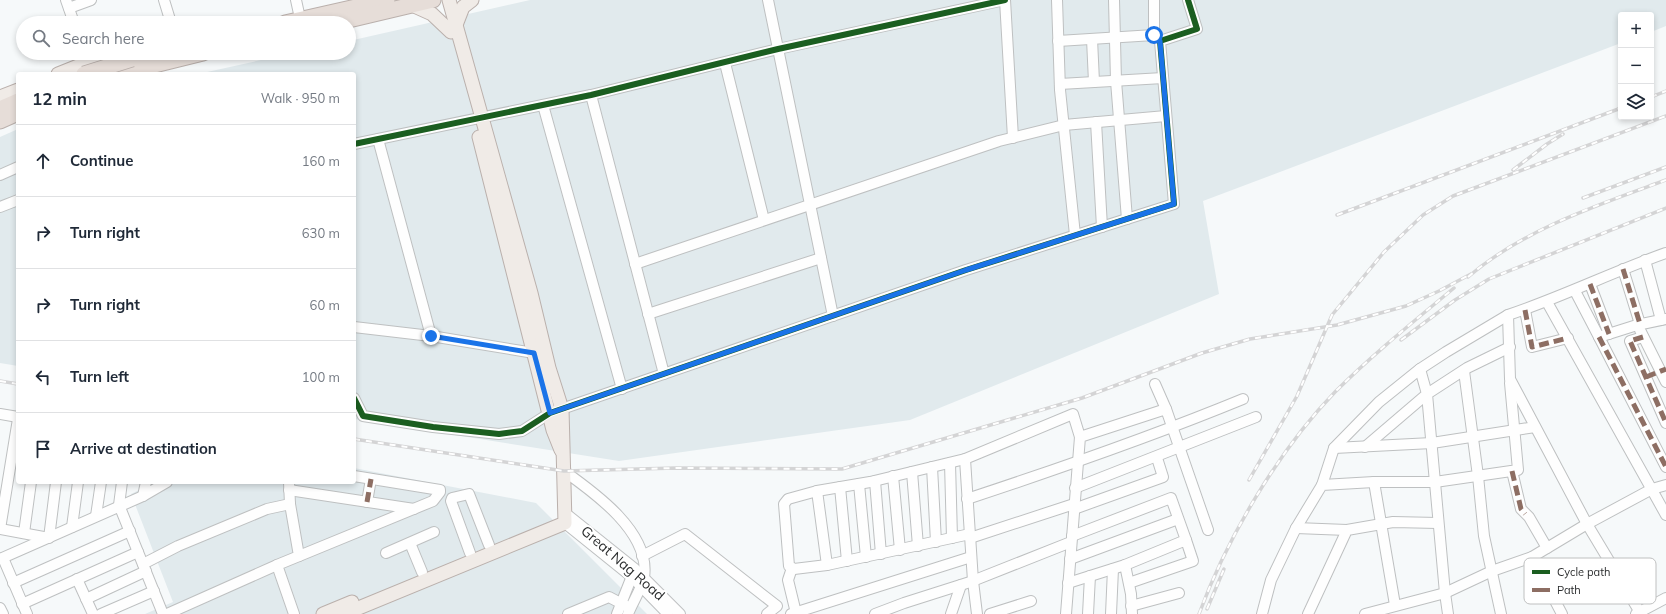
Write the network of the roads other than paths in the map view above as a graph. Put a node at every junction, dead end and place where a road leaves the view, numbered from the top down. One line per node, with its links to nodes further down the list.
1 (91, 0): 15 (street)
2 (164, 0): 18 (street)
3 (296, 0): 19 (street)
4 (387, 0): 20 (highway)
5 (433, 0): 16 (highway)
6 (442, 0): 22 (main road)
7 (449, 0): 22 (main road)
8 (472, 0): 22 (main road)
9 (768, 0): 27 (street)
10 (1005, 0): 27 (street); 53 (street)
11 (1057, 0): 26 (street)
12 (1114, 0): 23 (street)
13 (1154, 0): 24 (street)
14 (1188, 0): 24 (street)
15 (68, 4): 17 (street)
16 (412, 5): 21 (highway); 22 (main road)
17 (72, 16)
18 (169, 16)
19 (300, 16)
20 (324, 16)
21 (356, 18)
22 (453, 28): 46 (main road)
23 (1116, 38): 24 (street); 25 (street); 35 (street)
24 (1157, 38): 34 (street)
25 (1092, 39): 26 (street); 36 (street)
26 (1058, 41): 37 (street)
27 (778, 49): 30 (street); 59 (street)
28 (139, 61): 29 (highway, bridge); 33 (highway)
29 (86, 63): 31 (main road); 32 (street)
30 (725, 63): 39 (street); 62 (street)
31 (63, 72)
32 (93, 72)
33 (121, 72)
34 (1163, 78): 35 (street); 45 (street)
35 (1116, 81): 36 (street); 47 (street)
36 (1094, 82): 37 (street)
37 (1060, 84): 51 (street)
38 (16, 91): 40 (main road)
39 (591, 96): 42 (street); 68 (street)
40 (0, 97)
41 (16, 102): 43 (highway)
42 (543, 105): 46 (street); 94 (street)
43 (0, 109)
44 (16, 114): 48 (highway)
45 (1166, 116): 47 (street); 61 (street)
46 (478, 118): 54 (street); 85 (main road); 98 (main road)
47 (1119, 120): 50 (street); 61 (street)
48 (0, 121)
49 (16, 121): 52 (main road)
50 (1096, 122): 51 (street); 63 (street)
51 (1064, 125): 53 (street); 64 (street)
52 (0, 127)
53 (1013, 138): 59 (street)
54 (378, 139): 55 (street); 80 (street)
55 (356, 144)
56 (16, 168): 57 (street)
57 (0, 175)
58 (16, 201): 60 (street)
59 (810, 205): 62 (street); 66 (street)
60 (0, 207)
61 (1127, 219): 63 (street)
62 (764, 220): 68 (street)
63 (1102, 227): 64 (street)
64 (1075, 235): 75 (street)
65 (1666, 253): 67 (street)
66 (821, 258): 74 (street); 75 (street)
67 (1645, 260): 69 (street); 77 (street)
68 (635, 264): 74 (street)
69 (1623, 269): 70 (street); 78 (street)
70 (1590, 284): 71 (street); 81 (street)
71 (1575, 291): 72 (street); 81 (street)
72 (1547, 302): 73 (street); 83 (street)
73 (1525, 310): 76 (street); 83 (street)
74 (648, 314): 89 (street)
75 (833, 316): 89 (street)
76 (1508, 316): 84 (street); 86 (street)
77 (1663, 319): 78 (street)
78 (1639, 324): 81 (street); 82 (street)
79 (356, 327): 80 (street)
80 (431, 336): 85 (street)
81 (1604, 336): 121 (street)
82 (1643, 337): 87 (street); 90 (street)
83 (1568, 338): 145 (street)
84 (1510, 347): 88 (street); 91 (street)
85 (534, 353): 100 (main road)
86 (1420, 369): 95 (street); 114 (street)
87 (1663, 370): 90 (street); 92 (street)
88 (1464, 371): 95 (street); 110 (street)
89 (664, 374): 94 (street)
90 (1646, 377): 104 (street)
91 (1510, 379): 105 (street); 108 (street)
92 (1666, 382)
93 (1155, 384): 99 (street)
94 (622, 389): 98 (street)
95 (1427, 394): 111 (street); 112 (street)
96 (1243, 399): 106 (street)
97 (356, 402): 100 (street)
98 (562, 409): 100 (street); 115 (main road)
99 (1166, 409): 106 (street); 109 (street)
100 (550, 413): 115 (main road)
101 (0, 414): 103 (street)
102 (1256, 417): 113 (street)
103 (16, 418)
104 (1666, 423)
105 (1535, 427): 108 (street); 159 (street)
106 (1172, 428): 113 (street); 119 (street)
107 (16, 430): 163 (street)
108 (1514, 431): 110 (street); 123 (street)
109 (1080, 436): 117 (street); 119 (street)
110 (1473, 437): 111 (street); 127 (street)
111 (1432, 443): 112 (street); 131 (street)
112 (1365, 447): 114 (street)
113 (1179, 448): 116 (street); 164 (street)
114 (1334, 448): 140 (street)
115 (563, 456): 122 (main road)
116 (1157, 458): 144 (street); 152 (street)
117 (965, 460): 118 (street); 148 (street)
118 (950, 463): 120 (street); 171 (street)
119 (1077, 463): 144 (street); 148 (street)
120 (932, 467): 124 (street); 174 (street)
121 (1666, 467)
122 (564, 471): 156 (main road); 191 (street)
123 (1512, 471): 127 (street); 178 (street)
124 (912, 472): 126 (street); 177 (street)
125 (356, 476): 128 (street)
126 (893, 476): 129 (street); 179 (street)
127 (1478, 476): 131 (street); 201 (street)
128 (371, 479): 149 (street); 153 (street)
129 (875, 481): 139 (street); 183 (street)
130 (1374, 482): 131 (street); 140 (street); 160 (street)
131 (1435, 482): 158 (street)
132 (31, 484): 168 (street)
133 (56, 484): 170 (street)
134 (78, 484): 161 (street)
135 (101, 484): 155 (street)
136 (122, 484): 151 (street)
137 (146, 484): 147 (street)
138 (164, 484): 147 (street)
139 (860, 484): 143 (street); 185 (street)
140 (1322, 485): 162 (street)
141 (1666, 485): 145 (street)
142 (289, 486): 149 (street); 150 (street)
143 (840, 487): 146 (street); 194 (street)
144 (1075, 488): 152 (street)
145 (1652, 489): 154 (street); 159 (street)
146 (817, 491): 196 (street); 199 (street)
147 (143, 496): 151 (street)
148 (967, 499): 169 (street)
149 (367, 502): 153 (street)
150 (290, 504): 184 (street); 198 (street)
151 (119, 505): 155 (street); 166 (street)
152 (1074, 506): 169 (street); 172 (street)
153 (414, 509): 184 (street)
154 (1666, 515)
155 (96, 516): 161 (street)
156 (565, 518): 176 (main road); 203 (street, Great Nag Road); 237 (main road)
157 (1178, 519): 172 (street); 173 (street); 192 (street)
158 (1438, 523): 160 (street); 214 (street)
159 (1587, 524): 178 (street); 189 (street)
160 (1380, 525): 165 (street); 223 (street)
161 (72, 527): 170 (street)
162 (1296, 528): 165 (street); 250 (street)
163 (0, 529): 168 (street)
164 (1208, 530)
165 (1347, 530): 251 (street)
166 (130, 531): 180 (street); 208 (street)
167 (434, 532): 175 (street)
168 (24, 533): 170 (street)
169 (970, 536): 171 (street); 186 (street)
170 (49, 538): 190 (street)
171 (952, 538): 174 (street)
172 (1072, 539): 192 (street); 206 (street)
173 (1186, 540): 197 (street); 210 (street)
174 (936, 542): 177 (street)
175 (410, 543): 181 (street); 202 (street)
176 (489, 545): 182 (main road); 182 (street)
177 (918, 546): 179 (street)
178 (1547, 548): 187 (street)
179 (900, 550): 183 (street)
180 (138, 552): 198 (street); 205 (street)
181 (386, 553)
182 (470, 553): 202 (main road)
183 (881, 554): 185 (street)
184 (298, 556): 195 (street)
185 (866, 557): 194 (street)
186 (971, 557): 206 (street); 227 (street)
187 (1532, 557): 188 (street)
188 (1529, 558)
189 (1607, 558)
190 (1, 559): 208 (street)
191 (642, 559): 203 (street); 207 (street); 242 (street)
192 (1070, 559): 209 (street)
193 (1524, 560): 201 (street)
194 (847, 561): 196 (street)
195 (277, 565): 234 (street); 235 (street)
196 (827, 565): 199 (street)
197 (1125, 565): 200 (street); 210 (street)
198 (145, 568): 212 (street); 215 (street)
199 (792, 568): 227 (street)
200 (1113, 569): 204 (street); 249 (street)
201 (1492, 571): 214 (street); 254 (street)
202 (422, 572): 236 (main road)
203 (633, 573): 207 (street, Great Nag Road); 225 (street)
204 (1090, 576): 209 (street); 248 (street)
205 (77, 579): 215 (street); 218 (street)
206 (973, 581): 211 (street); 245 (street)
207 (642, 582): 225 (street); 240 (street); 241 (street, Great Nag Road)
208 (14, 583): 218 (street)
209 (1068, 583): 247 (street)
210 (1129, 583): 226 (street)
211 (961, 585): 243 (street); 244 (street)
212 (154, 591): 232 (street); 233 (street)
213 (1179, 593): 226 (street)
214 (1445, 593): 223 (street); 253 (street)
215 (86, 598): 231 (street)
216 (1666, 598): 222 (street)
217 (1031, 601): 246 (street)
218 (22, 604): 230 (street)
219 (1557, 604): 255 (street)
220 (1634, 604): 228 (street)
221 (1655, 604): 228 (street)
222 (1656, 604)
223 (1395, 605): 252 (street)
224 (0, 608): 229 (street)
225 (626, 608): 238 (street); 239 (street)
226 (1132, 610)
227 (794, 613)
228 (1639, 613)
229 (3, 614)
230 (27, 614)
231 (94, 614)
232 (101, 614)
233 (163, 614)
234 (167, 614)
235 (294, 614)
236 (323, 614)
237 (344, 614)
238 (568, 614)
239 (617, 614)
240 (668, 614)
241 (680, 614)
242 (768, 614)
243 (875, 614)
244 (951, 614)
245 (977, 614)
246 (990, 614)
247 (1066, 614)
248 (1088, 614)
249 (1111, 614)
250 (1262, 614)
251 (1308, 614)
252 (1365, 614)
253 (1448, 614)
254 (1501, 614)
255 (1562, 614)

